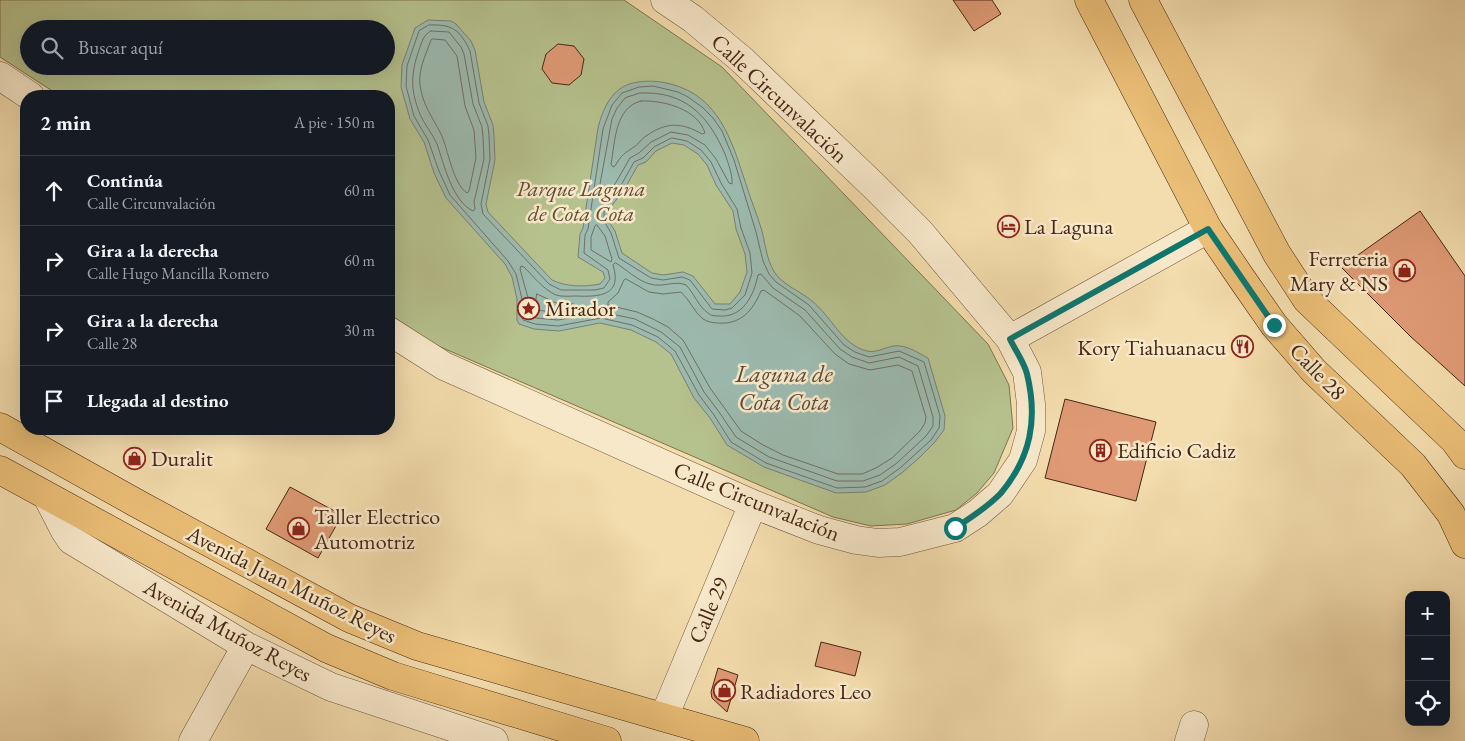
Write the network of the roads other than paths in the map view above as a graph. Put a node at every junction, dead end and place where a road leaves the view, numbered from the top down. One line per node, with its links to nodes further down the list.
1 (665, 0): 10 (street, Calle Circunvalación)
2 (1089, 0): 6 (main road, Calle 28)
3 (1143, 0): 7 (main road, Calle 28)
4 (0, 76): 5 (street)
5 (21, 90)
6 (1208, 229): 8 (main road, Calle 28); 10 (street)
7 (1278, 254): 8 (main road); 12 (main road, Calle 28)
8 (1242, 279): 16 (main road, Calle 28)
9 (395, 335): 15 (street, Calle Circunvalación)
10 (1010, 339): 15 (street, Calle Circunvalación)
11 (0, 427): 18 (main road, Avenida Juan Muñoz Reyes)
12 (1465, 455)
13 (0, 470): 14 (main road, Avenida Juan Muñoz Reyes)
14 (48, 498): 17 (street, Avenida Muñoz Reyes); 21 (main road, Avenida Juan Muñoz Reyes)
15 (753, 504): 18 (street, Calle 29)
16 (1465, 544)
17 (246, 646): 19 (street); 20 (street, Avenida Muñoz Reyes)
18 (664, 717): 22 (main road, Avenida Juan Muñoz Reyes)
19 (193, 741)
20 (494, 741)
21 (607, 741)
22 (745, 741)

